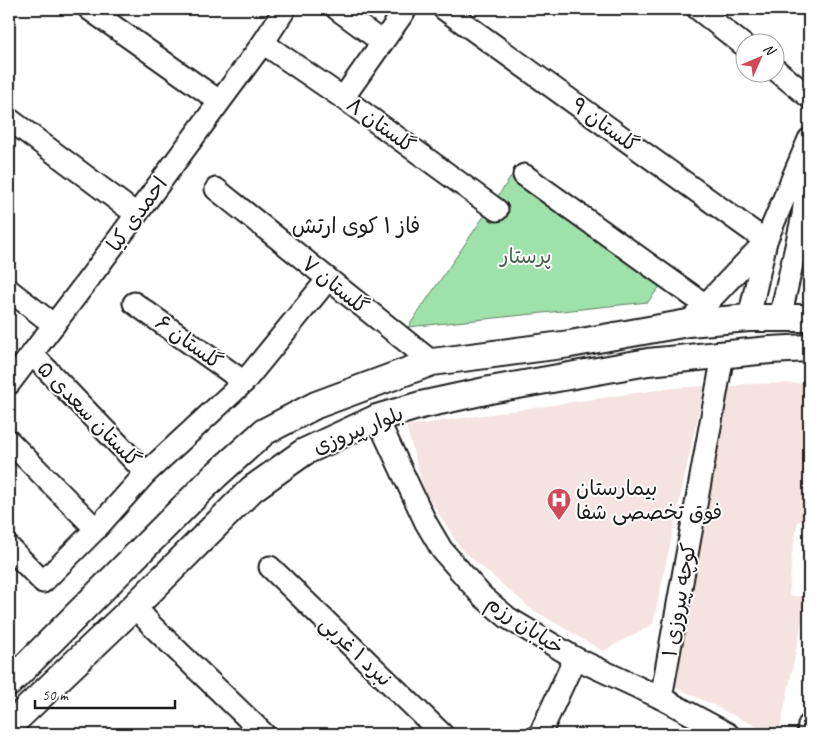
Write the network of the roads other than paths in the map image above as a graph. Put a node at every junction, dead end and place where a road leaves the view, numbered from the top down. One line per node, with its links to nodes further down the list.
1 (89, 9): 13 (street)
2 (285, 9): 9 (street, احمدی کیا)
3 (337, 9): 8 (street)
4 (406, 9): 8 (street)
5 (444, 9): 21 (street, گلستان ۹)
6 (698, 9): 7 (street)
7 (736, 39)
8 (382, 42): 12 (street)
9 (263, 43): 12 (street, گلستان ۸); 13 (street, احمدی کیا)
10 (786, 78): 11 (street)
11 (809, 97)
12 (343, 98): 19 (street, گلستان ۸)
13 (220, 101): 20 (street, احمدی کیا)
14 (9, 119): 20 (street)
15 (809, 140): 21 (street)
16 (809, 161): 27 (street)
17 (524, 175): 25 (street)
18 (216, 189): 22 (street, گلستان ۷)
19 (497, 210)
20 (136, 214): 29 (street, احمدی کیا)
21 (766, 241): 25 (street); 26 (street)
22 (328, 279): 34 (street, گلستان ۷); 35 (street)
23 (9, 290): 29 (street)
24 (134, 303): 35 (street, گلستان ۶)
25 (696, 314): 26 (street, بلوار پیروزی); 34 (street, بلوار پیروزی)
26 (749, 318): 27 (street, بلوار پیروزی); 31 (street)
27 (780, 318): 28 (street, بلوار پیروزی); 31 (street)
28 (809, 318)
29 (54, 324): 32 (street, احمدی کیا)
30 (809, 348): 31 (street, بلوار پیروزی)
31 (770, 350): 33 (street, بلوار پیروزی)
32 (32, 354): 36 (street, احمدی کیا); 39 (street, گلستان سعدی ۵)
33 (723, 354): 37 (street, بلوار پیروزی); 46 (street, کوچه پیروزی ۱)
34 (432, 362): 45 (street, بلوار پیروزی)
35 (244, 382): 39 (street)
36 (9, 384)
37 (377, 418): 43 (street, بلوار پیروزی); 44 (street, خیابان رزم)
38 (9, 441): 40 (street)
39 (146, 473): 40 (street)
40 (96, 529): 41 (street)
41 (9, 547)
42 (270, 567): 50 (street, نبرد ۱ غربی)
43 (135, 606): 48 (street, بلوار پیروزی); 49 (street)
44 (575, 658): 46 (street, خیابان رزم); 51 (street)
45 (10, 680)
46 (661, 698): 52 (street, خیابان رزم)
47 (809, 725): 53 (street)
48 (9, 726)
49 (264, 734)
50 (442, 734)
51 (540, 734)
52 (728, 734)
53 (808, 734)

